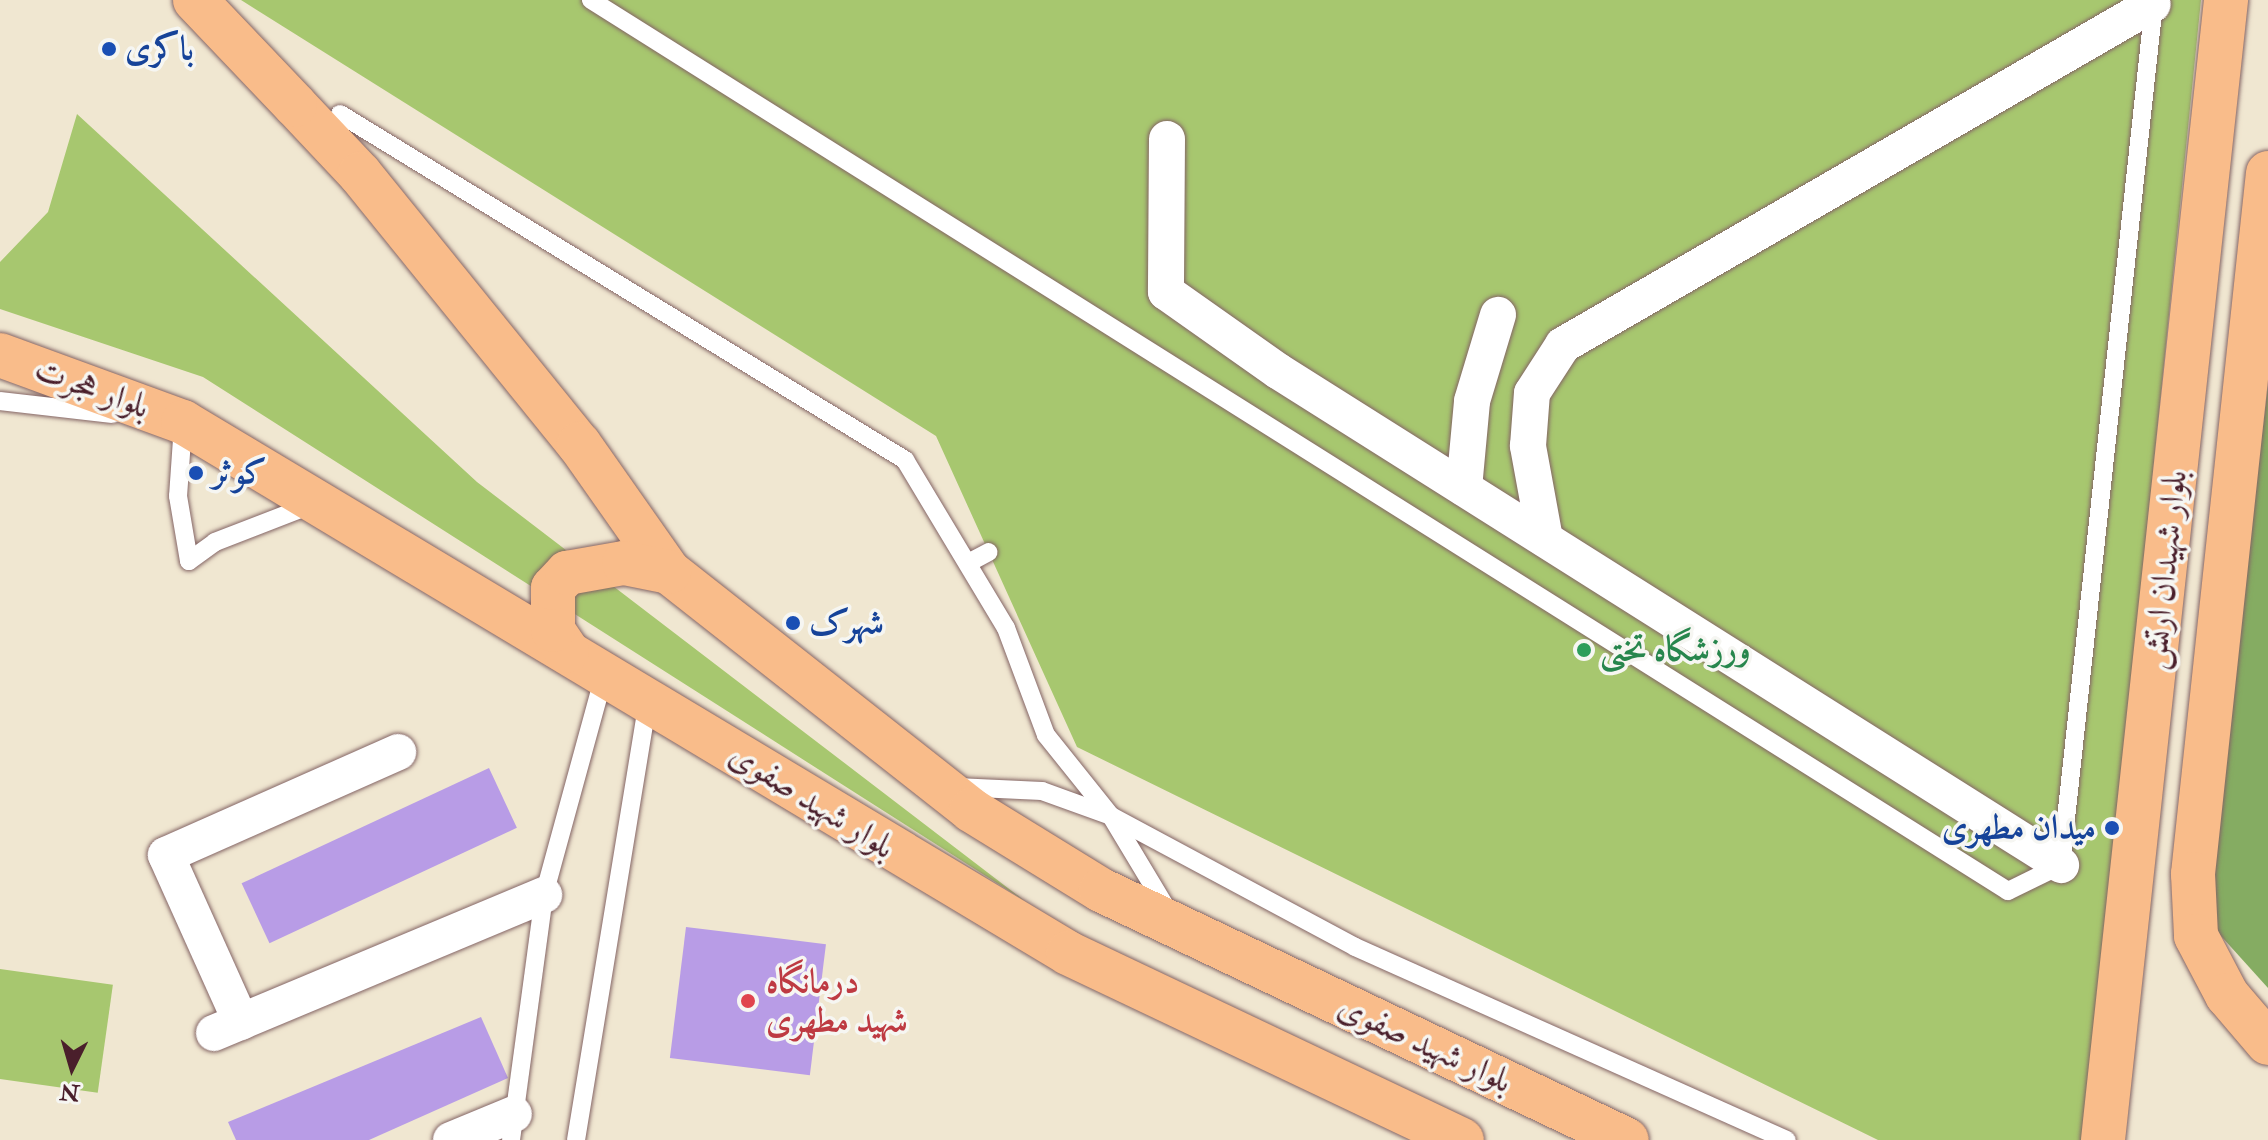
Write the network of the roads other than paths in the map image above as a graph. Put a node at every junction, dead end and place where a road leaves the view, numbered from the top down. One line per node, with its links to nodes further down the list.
1 (195, 0): 17 (main road)
2 (591, 0): 24 (lane)
3 (2226, 0): 34 (main road, بلوار شهیدان ارتش)
4 (2154, 2): 14 (street); 24 (lane)
5 (340, 114): 16 (lane)
6 (1167, 139): 12 (street)
7 (2268, 173): 27 (main road, بلوار شهیدان ارتش)
8 (1498, 315): 12 (street)
9 (0, 355): 11 (main road, بلوار هجرت)
10 (0, 401): 11 (lane)
11 (183, 422): 13 (main road, بلوار شهید صفوی); 13 (lane)
12 (1464, 488): 14 (street)
13 (319, 502): 18 (main road, بلوار شهید صفوی)
14 (1545, 539): 24 (street)
15 (989, 552): 16 (lane)
16 (970, 562): 23 (lane)
17 (669, 572): 18 (main road); 22 (main road, بلوار شهید صفوی)
18 (567, 651): 19 (main road, بلوار شهید صفوی)
19 (604, 673): 20 (main road, بلوار شهید صفوی); 25 (lane)
20 (648, 699): 30 (lane); 31 (main road, بلوار شهید صفوی)
21 (398, 752): 25 (street)
22 (941, 786): 23 (lane); 26 (main road, بلوار شهید صفوی)
23 (1111, 816): 26 (lane); 33 (lane)
24 (2061, 865)
25 (544, 895): 28 (lane)
26 (1178, 927): 32 (main road, بلوار شهید صفوی)
27 (2268, 1043)
28 (513, 1127): 29 (street)
29 (451, 1140)
30 (576, 1140)
31 (1462, 1140)
32 (1627, 1140)
33 (1787, 1140)
34 (2103, 1140)

